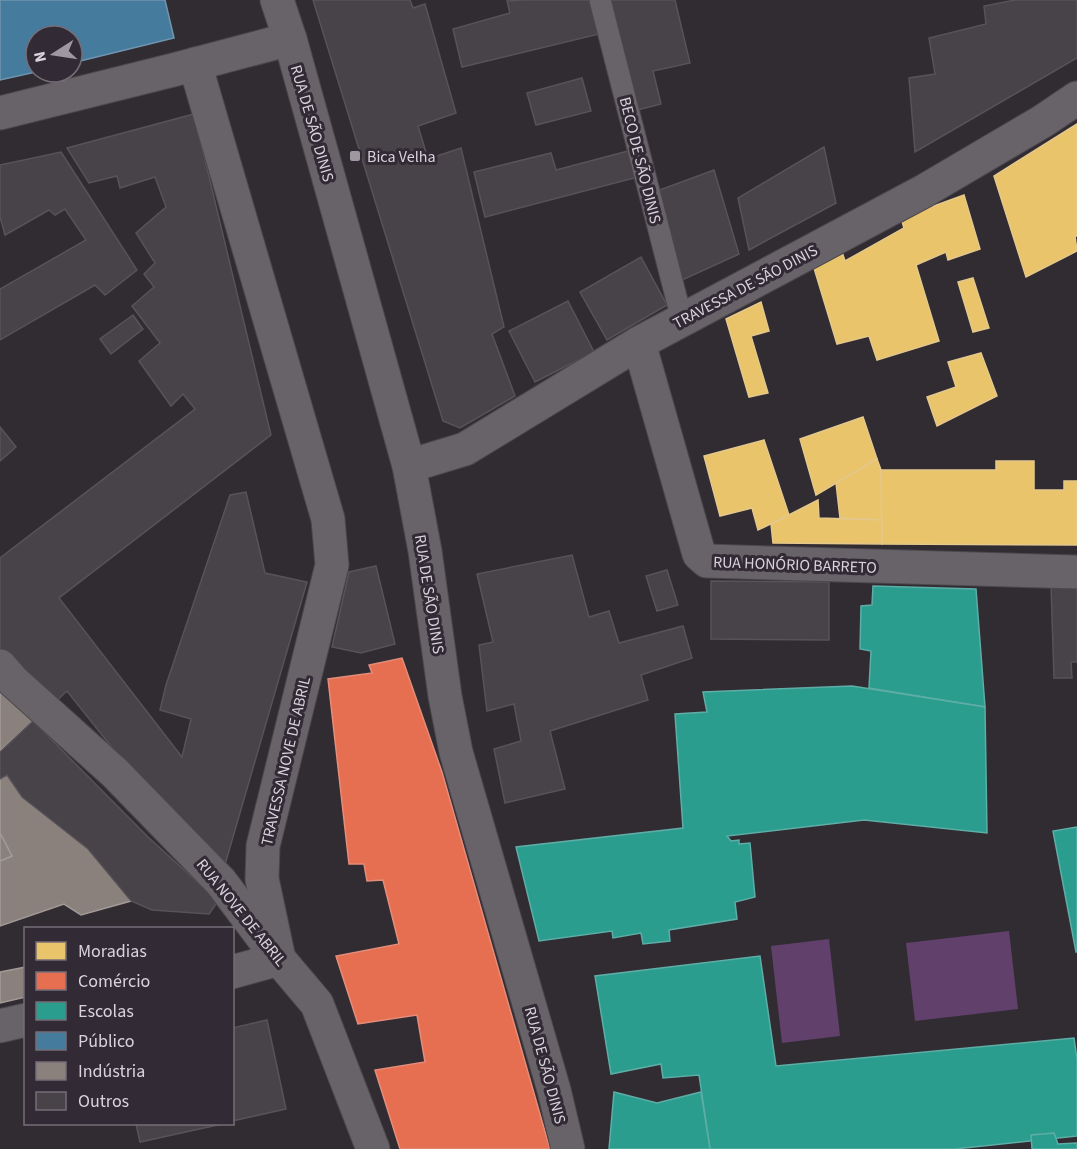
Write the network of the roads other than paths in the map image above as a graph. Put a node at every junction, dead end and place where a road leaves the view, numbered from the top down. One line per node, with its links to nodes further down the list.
1 (277, 0): 3 (street, RUA DE SÃO DINIS)
2 (600, 0): 7 (lane, BECO DE SÃO DINIS)
3 (290, 39): 4 (street); 9 (street, RUA DE SÃO DINIS)
4 (195, 64): 6 (street); 12 (street, TRAVESSA NOVE DE ABRIL)
5 (1077, 98): 7 (street, TRAVESSA DE SÃO DINIS)
6 (0, 113)
7 (682, 320): 8 (street, TRAVESSA DE SÃO DINIS)
8 (639, 343): 9 (street, TRAVESSA DE SÃO DINIS); 10 (street, RUA HONÓRIO BARRETO)
9 (409, 466): 17 (street, RUA DE SÃO DINIS)
10 (1077, 572)
11 (0, 666): 12 (street, RUA NOVE DE ABRIL)
12 (279, 959): 13 (street); 16 (street, RUA NOVE DE ABRIL)
13 (234, 971)
14 (24, 1020): 15 (street)
15 (0, 1026)
16 (373, 1149)
17 (568, 1149)

